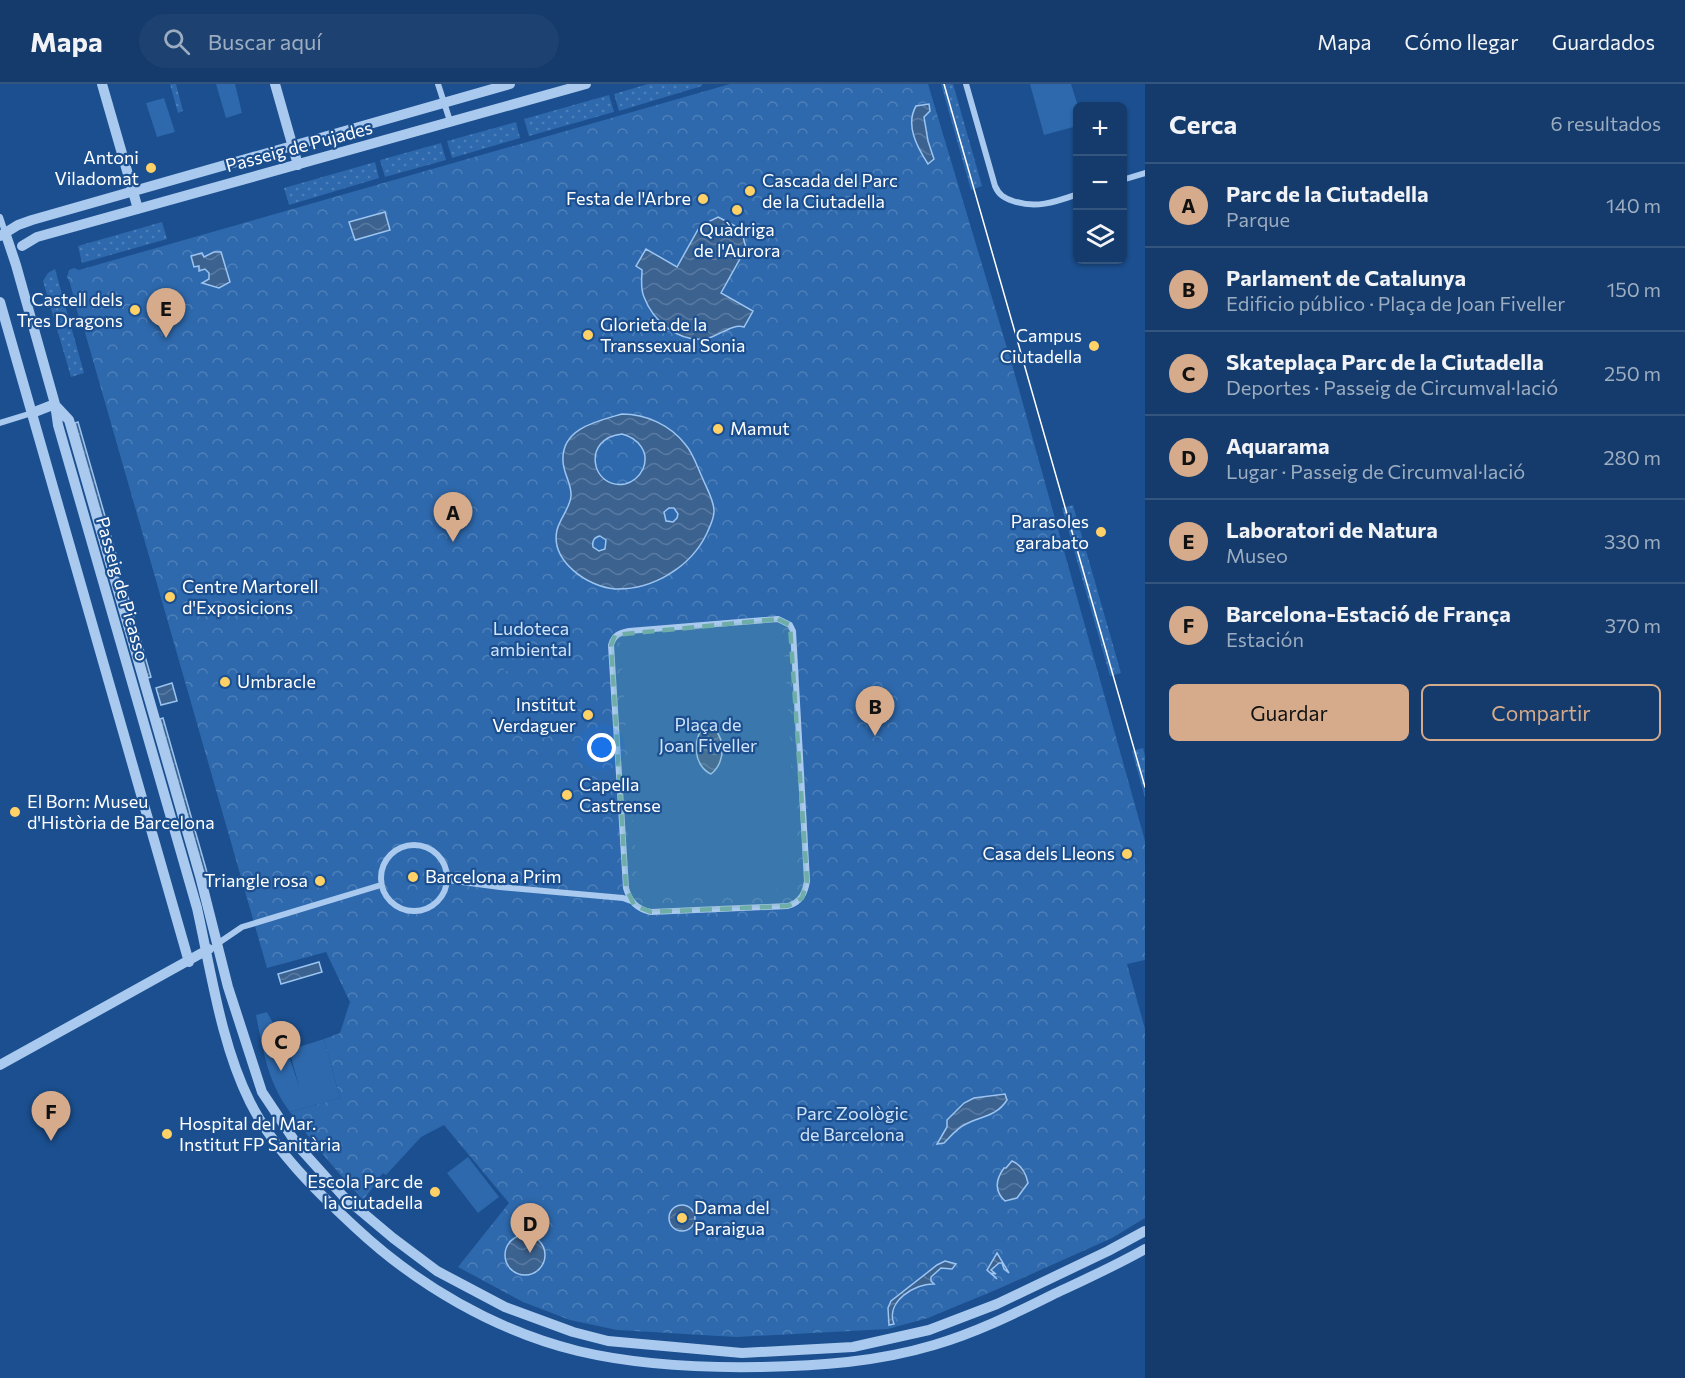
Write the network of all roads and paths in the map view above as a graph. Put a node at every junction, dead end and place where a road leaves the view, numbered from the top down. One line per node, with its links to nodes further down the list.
1 (102, 84): 13 (street)
2 (275, 84): 9 (street)
3 (438, 84): 7 (street)
4 (510, 84): 7 (street, Passeig de Pujades)
5 (586, 84): 8 (street, Passeig de Pujades)
6 (966, 84): 14 (street)
7 (444, 103): 8 (street); 9 (street, Passeig de Pujades)
8 (450, 121): 10 (street, Passeig de Pujades)
9 (293, 146): 10 (street); 13 (street, Passeig de Pujades)
10 (298, 165): 15 (street, Passeig de Pujades)
11 (1145, 173): 12 (street)
12 (1127, 178)
13 (132, 191): 15 (street); 17 (street, Passeig de Pujades)
14 (1073, 196)
15 (138, 209): 19 (street, Passeig de Pujades)
16 (0, 217): 17 (street, Passeig de Picasso)
17 (3, 234): 19 (street); 20 (street, Passeig de Picasso)
18 (0, 244): 20 (street)
19 (21, 246): 20 (street)
20 (16, 265): 22 (street, Passeig de Picasso)
21 (0, 302): 23 (street)
22 (55, 405): 23 (street); 25 (street, Passeig de Picasso); 31 (street)
23 (32, 413): 24 (street); 26 (street)
24 (0, 423)
25 (98, 565): 26 (street); 30 (street, Passeig de Picasso)
26 (77, 571): 33 (street)
27 (447, 880): 28 (street); 28 (street); 29 (street)
28 (381, 885): 31 (street)
29 (632, 901): 29 (street)
30 (200, 921): 31 (street, Passeig de Picasso); 32 (street, Passeig de Picasso)
31 (217, 944): 32 (street); 35 (street)
32 (206, 952): 33 (street); 36 (street, Passeig de Picasso)
33 (189, 962): 34 (street)
34 (0, 1065)
35 (1145, 1231)
36 (1145, 1249)

